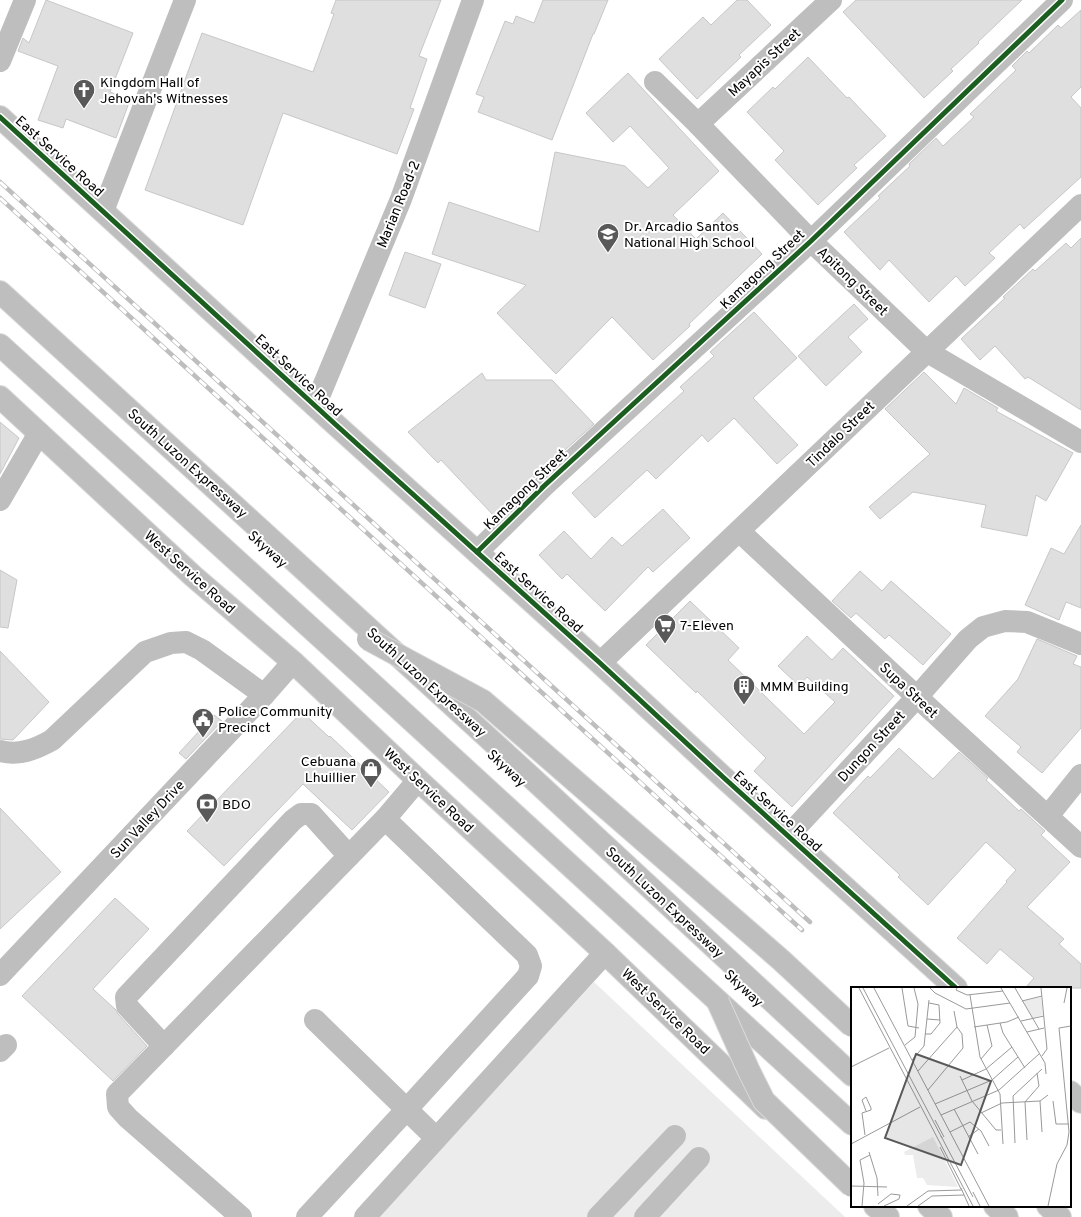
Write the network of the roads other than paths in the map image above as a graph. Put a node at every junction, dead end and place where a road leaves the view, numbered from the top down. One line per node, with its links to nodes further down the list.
1 (25, 0): 6 (main road)
2 (185, 0): 11 (main road)
3 (473, 0): 19 (main road, Marian Road-2)
4 (831, 0): 9 (main road, Mayapis Street)
5 (1062, 0): 12 (main road, Kamagong Street)
6 (0, 62)
7 (655, 82): 9 (main road, Apitong Street)
8 (0, 118): 11 (main road, East Service Road)
9 (698, 124): 12 (main road, Apitong Street)
10 (1081, 205): 16 (main road, Tindalo Street)
11 (103, 211): 19 (main road, East Service Road)
12 (811, 241): 16 (main road, Apitong Street); 24 (main road, Kamagong Street)
13 (0, 292): 46 (main road, South Luzon Expressway)
14 (0, 305): 25 (main road, Skyway)
15 (0, 345): 42 (main road, Skyway)
16 (926, 352): 21 (main road, Apitong Street); 23 (main road, Tindalo Street)
17 (0, 362): 52 (main road)
18 (0, 397): 20 (main road, West Service Road)
19 (315, 406): 24 (main road, East Service Road)
20 (39, 433): 22 (main road); 27 (main road, West Service Road)
21 (1081, 442)
22 (0, 500)
23 (739, 531): 28 (main road, Tindalo Street); 30 (main road, Supa Street)
24 (477, 552): 28 (main road, East Service Road)
25 (368, 639): 44 (main road, bridge); 47 (main road, Skyway, bridge)
26 (1081, 644): 30 (main road, Dungon Street)
27 (292, 662): 29 (main road, Sun Valley Drive); 33 (main road, West Service Road)
28 (600, 663): 36 (main road, East Service Road)
29 (264, 695): 31 (main road); 40 (main road, Sun Valley Drive)
30 (917, 698): 34 (main road, Supa Street); 36 (main road, Dungon Street)
31 (0, 751)
32 (1081, 775): 34 (main road)
33 (418, 780): 35 (main road); 39 (main road, West Service Road)
34 (1048, 816): 37 (main road, Supa Street)
35 (385, 819): 38 (main road); 50 (main road)
36 (788, 836): 41 (main road, East Service Road)
37 (1081, 847)
38 (349, 856): 45 (main road); 45 (main road)
39 (605, 953): 54 (main road); 57 (main road, West Service Road)
40 (0, 975)
41 (955, 987)
42 (718, 1002): 51 (main road, Skyway); 56 (main road, bridge)
43 (315, 1020): 50 (main road)
44 (851, 1025)
45 (164, 1046): 65 (main road)
46 (851, 1074)
47 (851, 1087)
48 (1071, 1093): 49 (main road)
49 (1081, 1102)
50 (407, 1110): 54 (main road); 66 (main road)
51 (851, 1123)
52 (851, 1135)
53 (674, 1136): 68 (main road)
54 (436, 1138): 67 (main road)
55 (698, 1158): 69 (main road)
56 (851, 1185)
57 (851, 1190)
58 (868, 1207): 70 (main road)
59 (876, 1207): 71 (main road)
60 (930, 1207): 72 (main road)
61 (943, 1207): 73 (main road)
62 (982, 1207): 74 (main road)
63 (996, 1207): 75 (main road)
64 (1049, 1207): 76 (main road)
65 (241, 1217)
66 (307, 1217)
67 (365, 1217)
68 (598, 1217)
69 (645, 1217)
70 (878, 1217)
71 (888, 1217)
72 (941, 1217)
73 (954, 1217)
74 (993, 1217)
75 (1007, 1217)
76 (1060, 1217)

